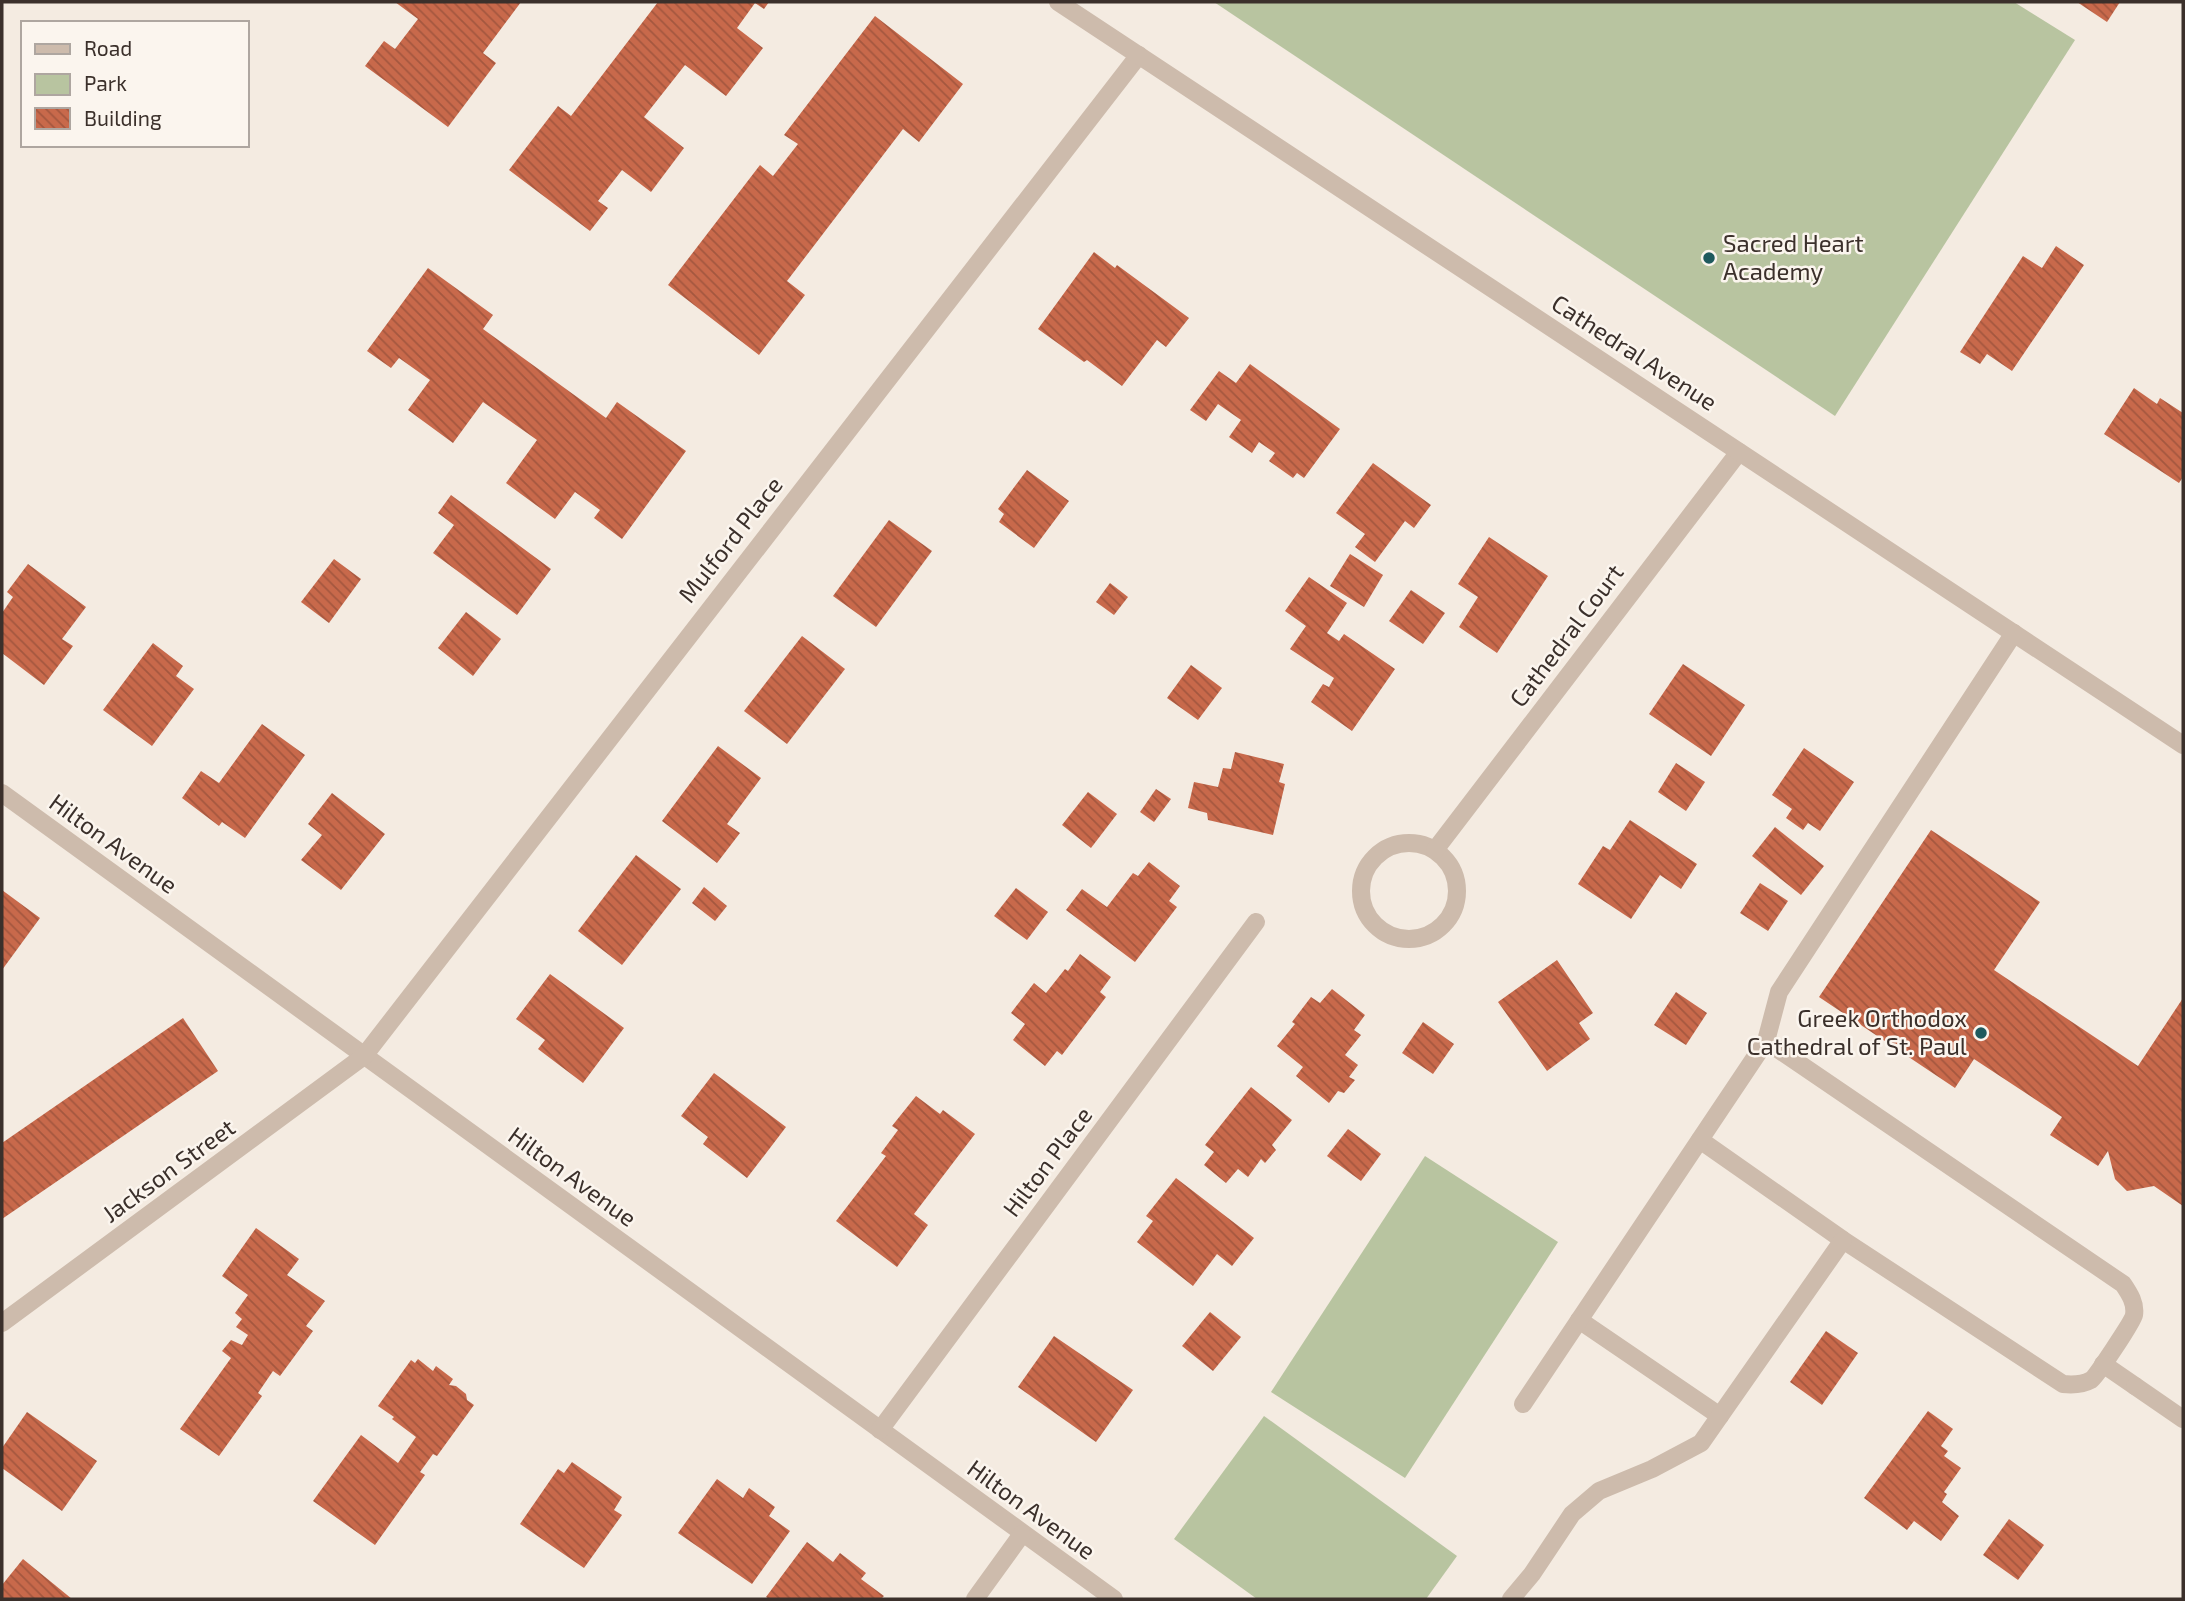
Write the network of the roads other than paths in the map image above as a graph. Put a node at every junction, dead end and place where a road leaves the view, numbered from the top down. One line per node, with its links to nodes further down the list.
1 (1058, 2): 2 (street, Cathedral Avenue)
2 (1139, 55): 3 (street, Cathedral Avenue); 10 (street, Mulford Place)
3 (1739, 452): 4 (street, Cathedral Avenue); 7 (street, Cathedral Court)
4 (2014, 633): 5 (street, Cathedral Avenue); 9 (street)
5 (2183, 745)
6 (2, 793): 10 (street, Hilton Avenue)
7 (1435, 849): 7 (street)
8 (1256, 922): 19 (street, Hilton Place)
9 (1766, 1041): 11 (street); 15 (street)
10 (364, 1056): 14 (street, Jackson Street); 19 (street, Hilton Avenue)
11 (1700, 1140): 12 (street); 13 (street)
12 (1843, 1240): 15 (street); 17 (street)
13 (1579, 1320): 16 (street); 17 (street)
14 (2, 1323)
15 (2103, 1364): 18 (street)
16 (1523, 1404)
17 (1720, 1416): 23 (street)
18 (2183, 1419)
19 (880, 1430): 20 (street, Hilton Avenue)
20 (1022, 1534): 21 (street); 22 (street, Hilton Avenue)
21 (975, 1599)
22 (1114, 1599)
23 (1511, 1599)

